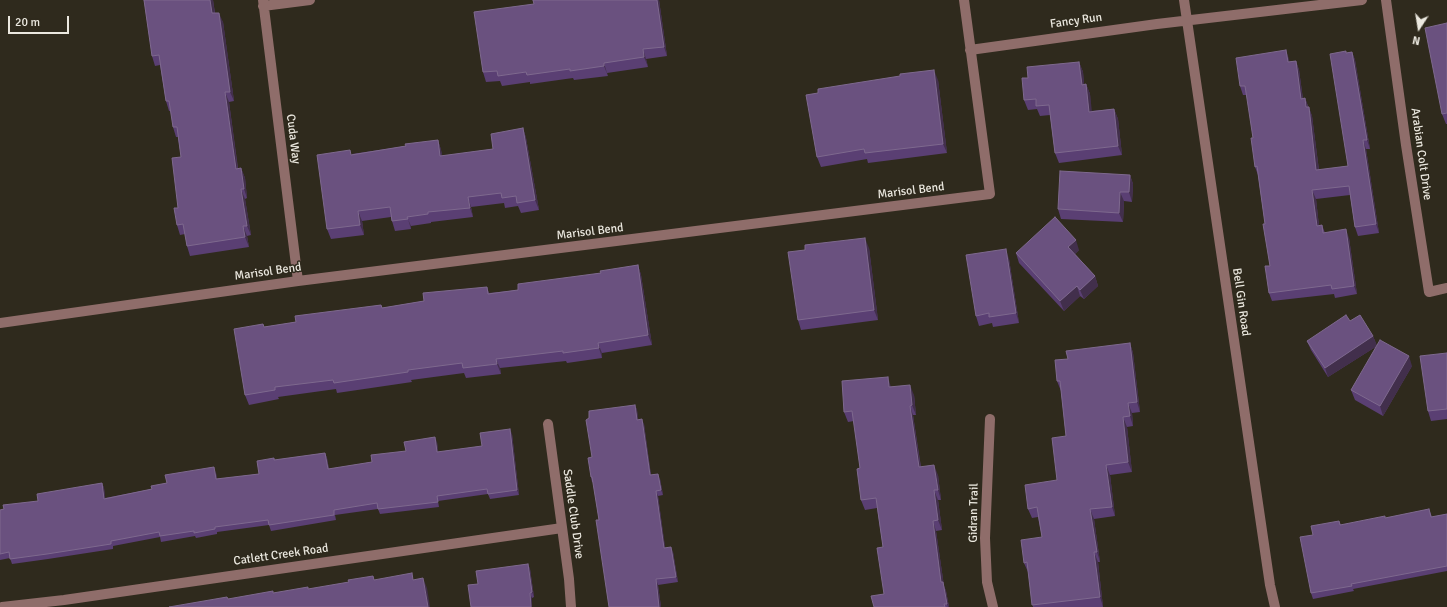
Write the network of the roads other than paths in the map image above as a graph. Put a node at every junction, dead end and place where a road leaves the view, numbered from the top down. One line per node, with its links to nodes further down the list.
1 (310, 0): 6 (street)
2 (964, 0): 8 (street, Marisol Bend)
3 (1184, 0): 7 (street, Bell Gin Road)
4 (1362, 0): 7 (street, Fancy Run)
5 (1386, 0): 10 (street, Arabian Colt Drive)
6 (263, 3): 9 (street, Cuda Way)
7 (1186, 20): 8 (street, Fancy Run); 19 (street, Bell Gin Road)
8 (970, 50): 9 (street, Marisol Bend)
9 (298, 281): 11 (street, Marisol Bend)
10 (1447, 288)
11 (0, 323)
12 (990, 418): 18 (street, Gidran Trail)
13 (548, 424): 14 (street, Saddle Club Drive)
14 (562, 528): 15 (street, Catlett Creek Road); 17 (street, Saddle Club Drive)
15 (64, 603): 16 (street, Catlett Creek Road)
16 (2, 607)
17 (571, 607)
18 (993, 607)
19 (1275, 607)

